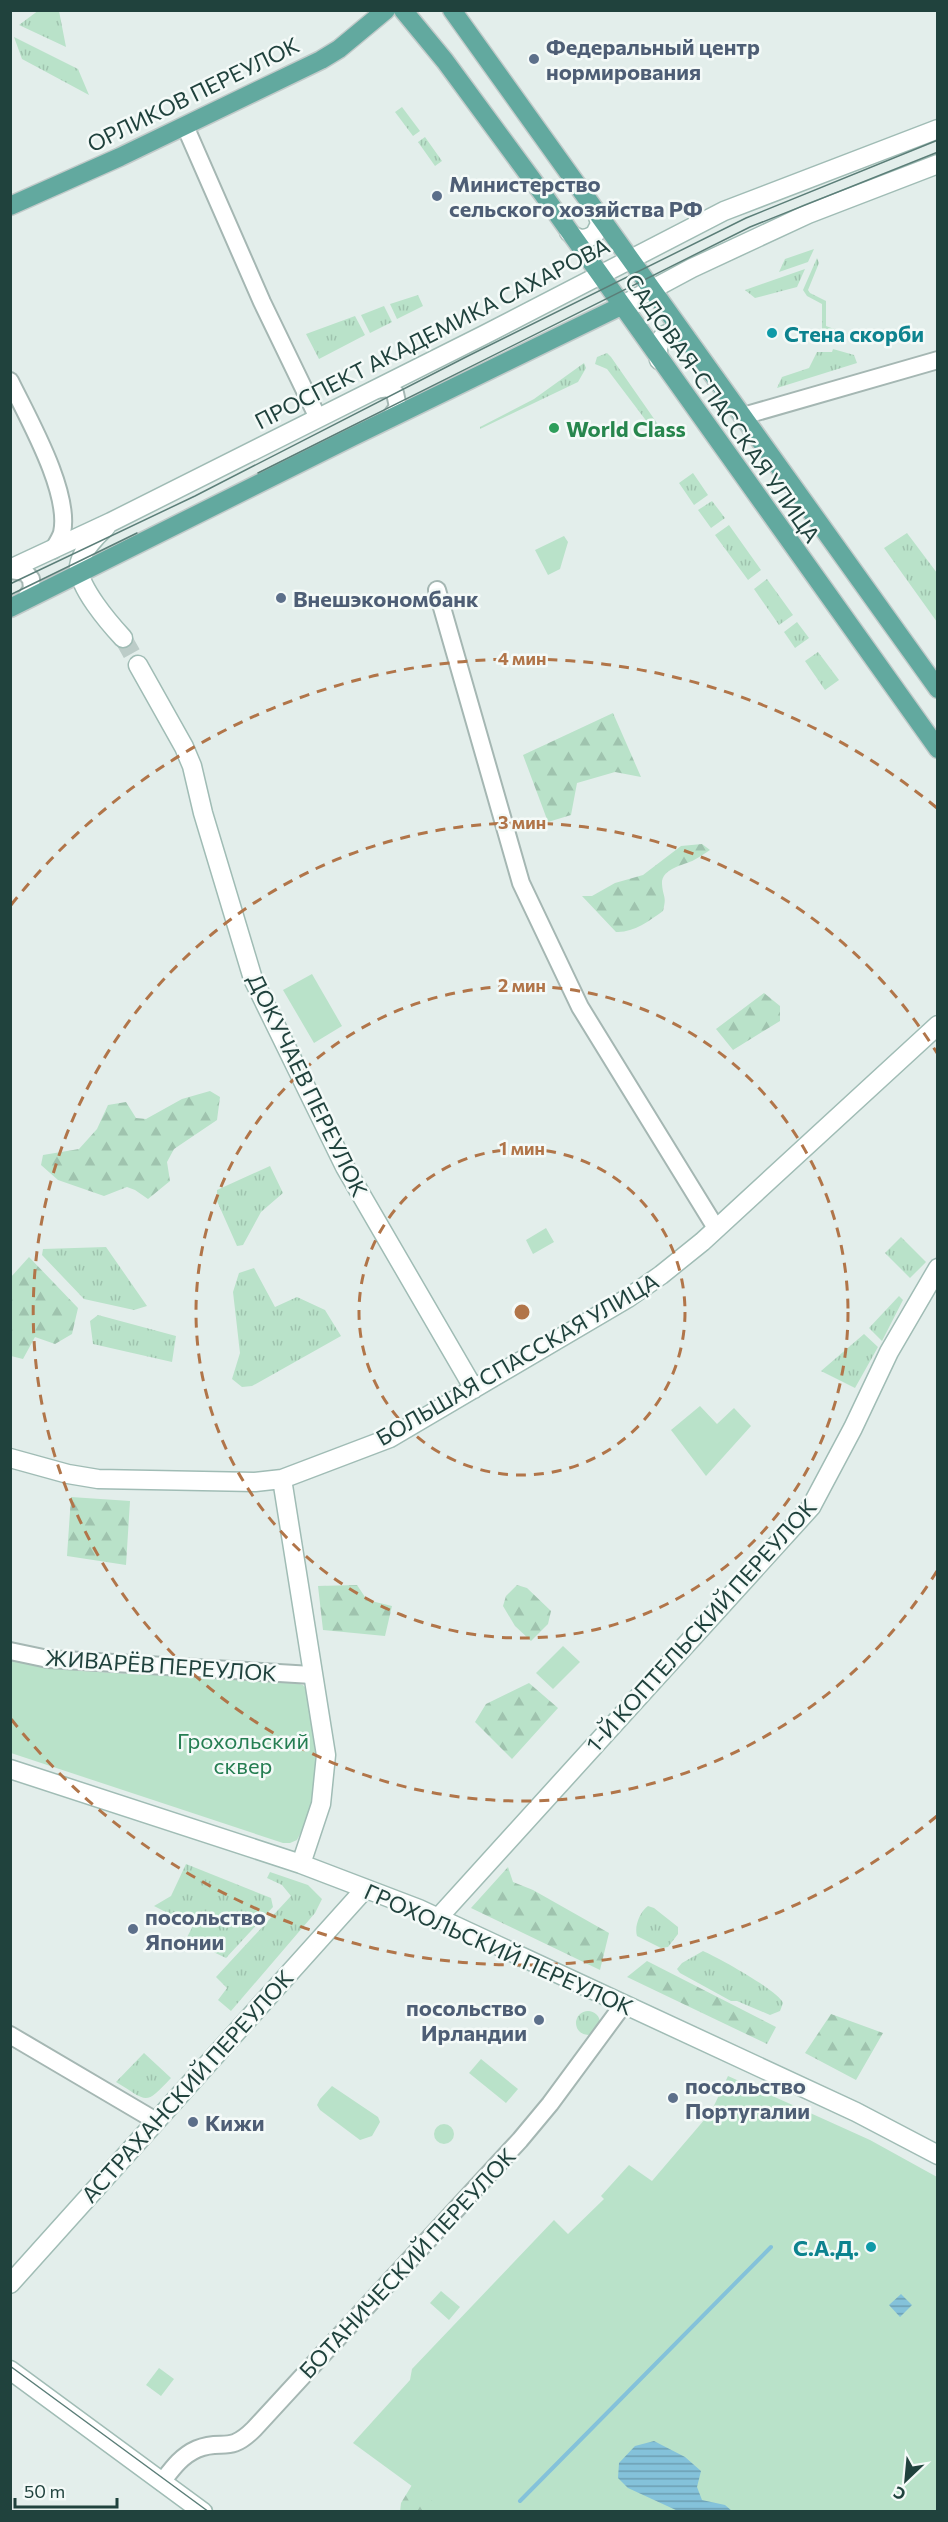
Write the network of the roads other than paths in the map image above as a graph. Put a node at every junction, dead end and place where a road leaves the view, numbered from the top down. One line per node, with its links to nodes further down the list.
1 (386, 10): 4 (main road, ОРЛИКОВ ПЕРЕУЛОК)
2 (403, 10): 9 (main road, САДОВАЯ-СПАССКАЯ УЛИЦА)
3 (452, 10): 8 (main road, САДОВАЯ-СПАССКАЯ УЛИЦА)
4 (185, 126): 7 (main road, ОРЛИКОВ ПЕРЕУЛОК); 20 (street)
5 (938, 129): 10 (street, ПРОСПЕКТ АКАДЕМИКА САХАРОВА)
6 (938, 164): 12 (street)
7 (10, 206)
8 (597, 213): 9 (street); 10 (main road, САДОВАЯ-СПАССКАЯ УЛИЦА)
9 (569, 232): 11 (main road, САДОВАЯ-СПАССКАЯ УЛИЦА)
10 (630, 261): 11 (street, ПРОСПЕКТ АКАДЕМИКА САХАРОВА); 12 (main road, САДОВАЯ-СПАССКАЯ УЛИЦА)
11 (600, 275): 13 (main road, САДОВАЯ-СПАССКАЯ УЛИЦА); 18 (street, ПРОСПЕКТ АКАДЕМИКА САХАРОВА)
12 (652, 290): 13 (street); 14 (main road, САДОВАЯ-СПАССКАЯ УЛИЦА)
13 (621, 306): 15 (main road, САДОВАЯ-СПАССКАЯ УЛИЦА); 21 (main road)
14 (688, 340): 15 (street); 19 (main road, САДОВАЯ-СПАССКАЯ УЛИЦА)
15 (659, 360): 31 (main road, САДОВАЯ-СПАССКАЯ УЛИЦА)
16 (938, 360): 19 (street)
17 (10, 381): 23 (street)
18 (374, 390): 20 (street, ПРОСПЕКТ АКАДЕМИКА САХАРОВА); 21 (street)
19 (743, 416): 30 (main road, САДОВАЯ-СПАССКАЯ УЛИЦА)
20 (318, 418): 22 (street, ПРОСПЕКТ АКАДЕМИКА САХАРОВА)
21 (390, 418): 25 (main road)
22 (111, 522): 23 (street, ПРОСПЕКТ АКАДЕМИКА САХАРОВА); 25 (street)
23 (52, 550): 24 (street, ПРОСПЕКТ АКАДЕМИКА САХАРОВА)
24 (10, 570): 27 (street)
25 (80, 574): 27 (main road); 28 (street)
26 (437, 590): 33 (street)
27 (17, 605)
28 (123, 638)
29 (138, 665): 35 (street, ДОКУЧАЕВ ПЕРЕУЛОК)
30 (938, 689)
31 (938, 749)
32 (938, 1025): 33 (street, БОЛЬШАЯ СПАССКАЯ УЛИЦА)
33 (716, 1228): 35 (street, БОЛЬШАЯ СПАССКАЯ УЛИЦА)
34 (938, 1269): 43 (street, 1-Й КОПТЕЛЬСКИЙ ПЕРЕУЛОК)
35 (474, 1389): 37 (street, БОЛЬШАЯ СПАССКАЯ УЛИЦА)
36 (10, 1458): 37 (street, БОЛЬШАЯ СПАССКАЯ УЛИЦА)
37 (282, 1479): 39 (street)
38 (10, 1651): 39 (street, ЖИВАРЁВ ПЕРЕУЛОК)
39 (312, 1675): 41 (street)
40 (10, 1769): 41 (street, ГРОХОЛЬСКИЙ ПЕРЕУЛОК)
41 (302, 1864): 42 (street, ГРОХОЛЬСКИЙ ПЕРЕУЛОК)
42 (365, 1889): 43 (street, ГРОХОЛЬСКИЙ ПЕРЕУЛОК); 46 (street, АСТРАХАНСКИЙ ПЕРЕУЛОК)
43 (438, 1918): 44 (street, ГРОХОЛЬСКИЙ ПЕРЕУЛОК)
44 (623, 2005): 47 (street, ГРОХОЛЬСКИЙ ПЕРЕУЛОК); 50 (street, БОТАНИЧЕСКИЙ ПЕРЕУЛОК)
45 (10, 2035): 46 (street)
46 (156, 2121): 48 (street, АСТРАХАНСКИЙ ПЕРЕУЛОК)
47 (938, 2156)
48 (10, 2284)
49 (10, 2370): 50 (street)
50 (162, 2482): 51 (street)
51 (203, 2511)

